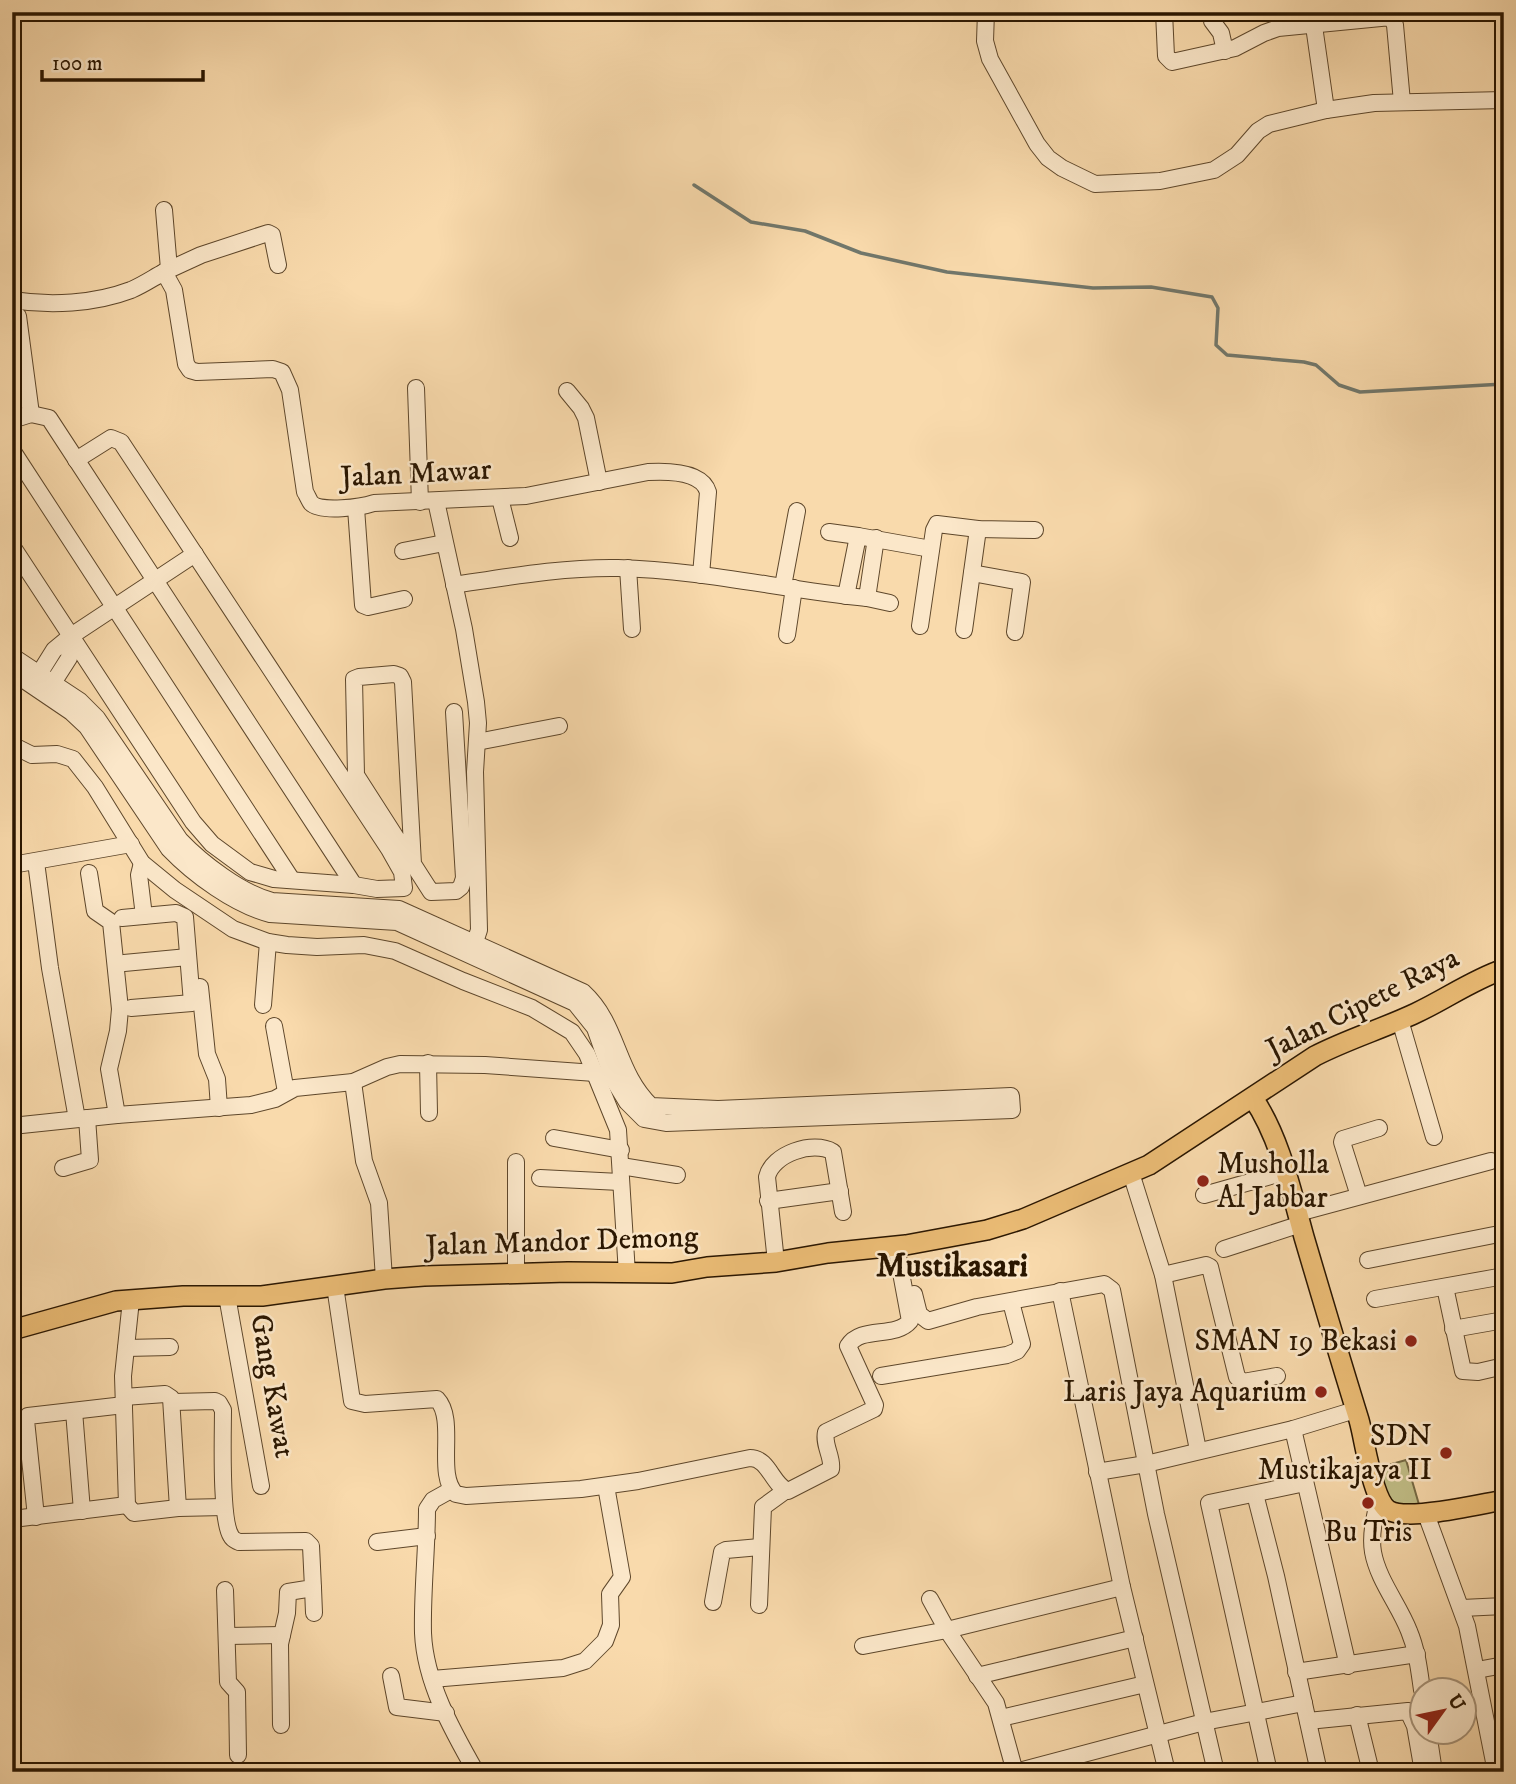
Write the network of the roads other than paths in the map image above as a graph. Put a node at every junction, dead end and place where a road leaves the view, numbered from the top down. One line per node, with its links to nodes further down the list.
1 (986, 12): 8 (street)
2 (1164, 12): 5 (street)
3 (1212, 12): 5 (street)
4 (1313, 19): 5 (street); 7 (street); 8 (street)
5 (1225, 51)
6 (1504, 100): 7 (street)
7 (1402, 102): 8 (street)
8 (1326, 110)
9 (164, 210): 11 (street)
10 (278, 265): 11 (street)
11 (167, 271): 12 (street); 23 (street, Jalan Mawar)
12 (12, 300)
13 (18, 316): 16 (street)
14 (416, 388): 22 (street)
15 (567, 391): 20 (street)
16 (31, 414): 17 (street); 19 (street)
17 (12, 420)
18 (12, 450): 46 (street)
19 (76, 460): 35 (street); 39 (street)
20 (599, 482): 21 (street, Jalan Mawar); 38 (street, Jalan Mawar)
21 (500, 498): 22 (street, Jalan Mawar); 29 (street)
22 (428, 502): 23 (street, Jalan Mawar); 31 (street)
23 (356, 508): 44 (street)
24 (797, 511): 41 (street)
25 (978, 529): 26 (street); 33 (street); 37 (street)
26 (1035, 530)
27 (829, 532): 28 (street)
28 (858, 536): 30 (street); 42 (street)
29 (510, 538)
30 (876, 538): 33 (street); 43 (street)
31 (444, 543): 34 (street); 40 (street)
32 (12, 546): 52 (street)
33 (931, 549): 47 (street)
34 (403, 551)
35 (195, 554): 39 (street); 60 (street)
36 (628, 569): 38 (street); 40 (street); 48 (street)
37 (972, 573): 49 (street); 50 (street)
38 (701, 575): 41 (street)
39 (155, 580): 46 (street); 69 (street)
40 (454, 585): 58 (street)
41 (789, 587): 42 (street); 51 (street)
42 (846, 596): 43 (street)
43 (867, 598): 45 (street)
44 (404, 599)
45 (890, 603)
46 (114, 607): 52 (street); 68 (street)
47 (920, 626)
48 (632, 629)
49 (964, 630)
50 (1015, 632)
51 (787, 635)
52 (71, 636): 55 (street); 68 (street)
53 (12, 656): 55 (street)
54 (12, 672): 61 (street)
55 (46, 678): 61 (street)
56 (454, 712): 71 (street)
57 (559, 726): 58 (street)
58 (477, 741): 76 (street)
59 (12, 745): 62 (street)
60 (351, 778): 65 (street); 65 (street); 70 (street)
61 (146, 801): 76 (street)
62 (131, 844): 63 (street); 64 (street)
63 (36, 862): 66 (street); 94 (street)
64 (142, 863): 72 (street); 73 (street)
65 (413, 864): 71 (street)
66 (12, 865)
67 (89, 873): 92 (street)
68 (292, 880): 69 (street)
69 (354, 884): 70 (street)
70 (404, 888): 71 (street)
71 (431, 892)
72 (191, 901): 75 (street); 90 (street)
73 (144, 916): 74 (street); 77 (street)
74 (122, 918)
75 (268, 942): 80 (street); 81 (street)
76 (473, 948): 80 (street); 93 (street)
77 (188, 957): 78 (street); 82 (street)
78 (124, 962)
79 (1504, 969): 83 (main road, Jalan Cipete Raya)
80 (463, 982): 86 (street)
81 (262, 1005)
82 (131, 1008)
83 (1400, 1020): 89 (main road, Jalan Cipete Raya); 97 (street)
84 (274, 1026): 88 (street)
85 (428, 1063): 86 (street); 87 (street); 91 (street)
86 (595, 1073): 101 (street)
87 (353, 1082): 88 (street); 122 (street)
88 (286, 1092): 90 (street)
89 (1252, 1098): 103 (main road); 104 (main road, Jalan Mandor Demong)
90 (219, 1108): 92 (street)
91 (429, 1113)
92 (117, 1115): 94 (street)
93 (718, 1115): 93 (street)
94 (82, 1118): 95 (street); 102 (street)
95 (12, 1126)
96 (1379, 1128): 109 (street)
97 (1434, 1137)
98 (554, 1138): 101 (street)
99 (1491, 1161): 109 (street)
100 (516, 1162): 118 (street)
101 (621, 1166): 105 (street); 106 (street); 119 (street)
102 (63, 1168)
103 (1285, 1172): 108 (street); 112 (main road)
104 (1131, 1173): 114 (main road, Jalan Mandor Demong); 120 (street)
105 (677, 1175)
106 (540, 1178)
107 (840, 1191): 110 (street); 110 (street); 111 (street)
108 (1203, 1195)
109 (1359, 1196): 112 (street)
110 (768, 1200): 117 (street)
111 (843, 1212)
112 (1299, 1218): 115 (street); 140 (main road)
113 (1504, 1233): 116 (street)
114 (901, 1246): 117 (main road, Jalan Mandor Demong); 129 (street); 150 (street)
115 (1224, 1249)
116 (1368, 1259)
117 (776, 1262): 119 (main road, Jalan Mandor Demong)
118 (516, 1274): 119 (main road, Jalan Mandor Demong); 122 (main road, Jalan Mandor Demong)
119 (626, 1274)
120 (1163, 1275): 137 (street); 143 (street)
121 (1504, 1276): 124 (street)
122 (384, 1279): 123 (main road, Jalan Mandor Demong)
123 (335, 1286): 126 (main road, Jalan Mandor Demong); 149 (street)
124 (1445, 1287): 127 (street); 131 (street)
125 (1060, 1291): 129 (street); 144 (street); 145 (street)
126 (227, 1296): 128 (main road, Jalan Mandor Demong); 147 (street, Gang Kawat)
127 (1375, 1299)
128 (131, 1300): 132 (main road, Jalan Mandor Demong); 134 (street)
129 (1012, 1302): 136 (street)
130 (1504, 1320): 131 (street)
131 (1453, 1329): 135 (street)
132 (12, 1330)
133 (170, 1347): 134 (street)
134 (125, 1348): 138 (street)
135 (1504, 1366)
136 (881, 1376)
137 (1277, 1376)
138 (124, 1401): 139 (street); 141 (street); 154 (street)
139 (173, 1402): 155 (street); 156 (street)
140 (1355, 1410): 142 (street); 152 (main road)
141 (74, 1411): 157 (street); 159 (street)
142 (1293, 1429): 143 (street); 146 (street)
143 (1198, 1450): 144 (street)
144 (1146, 1464): 145 (street); 194 (street)
145 (1097, 1472): 164 (street)
146 (1305, 1483): 151 (street); 180 (street)
147 (261, 1486)
148 (606, 1486): 149 (street); 150 (street); 186 (street)
149 (451, 1490): 161 (street)
150 (785, 1492): 163 (street)
151 (1255, 1494): 182 (street); 189 (street)
152 (1379, 1498): 158 (main road); 178 (street)
153 (1504, 1500): 158 (main road)
154 (127, 1506): 156 (street); 157 (street)
155 (224, 1507): 156 (street); 165 (street)
156 (178, 1508)
157 (82, 1511): 159 (street)
158 (1426, 1514): 171 (street)
159 (36, 1517): 160 (street)
160 (13, 1519)
161 (427, 1536): 162 (street); 186 (street)
162 (377, 1542)
163 (761, 1548): 168 (street); 169 (street)
164 (1122, 1587): 173 (street); 176 (street)
165 (313, 1588): 172 (street); 174 (street)
166 (225, 1590): 175 (street)
167 (930, 1599): 173 (street)
168 (713, 1602)
169 (759, 1605)
170 (1504, 1606): 171 (street)
171 (1461, 1608): 181 (street)
172 (314, 1613)
173 (947, 1630): 177 (street); 184 (street)
174 (282, 1635): 175 (street); 195 (street)
175 (228, 1636): 198 (street)
176 (1135, 1638): 184 (street); 187 (street)
177 (863, 1646)
178 (1417, 1654): 180 (street); 185 (street)
179 (1504, 1665): 181 (street)
180 (1348, 1666): 182 (street)
181 (1477, 1670): 200 (street)
182 (1296, 1672): 188 (street)
183 (391, 1676): 190 (street)
184 (977, 1676): 192 (street)
185 (1420, 1676)
186 (432, 1679): 190 (street)
187 (1145, 1684): 192 (street); 196 (street)
188 (1304, 1703): 189 (street); 193 (street)
189 (1254, 1712): 194 (street); 205 (street)
190 (446, 1713): 201 (street)
191 (1357, 1715): 193 (street); 207 (street); 208 (street)
192 (1001, 1718): 202 (street)
193 (1308, 1721): 206 (street)
194 (1204, 1723): 196 (street); 204 (street)
195 (281, 1726)
196 (1158, 1734): 199 (street); 203 (street)
197 (1430, 1746): 209 (street)
198 (238, 1755)
199 (1038, 1769): 202 (street)
200 (1500, 1771)
201 (476, 1772)
202 (1015, 1772)
203 (1167, 1772)
204 (1216, 1772)
205 (1269, 1772)
206 (1320, 1772)
207 (1371, 1772)
208 (1423, 1772)
209 (1434, 1772)

